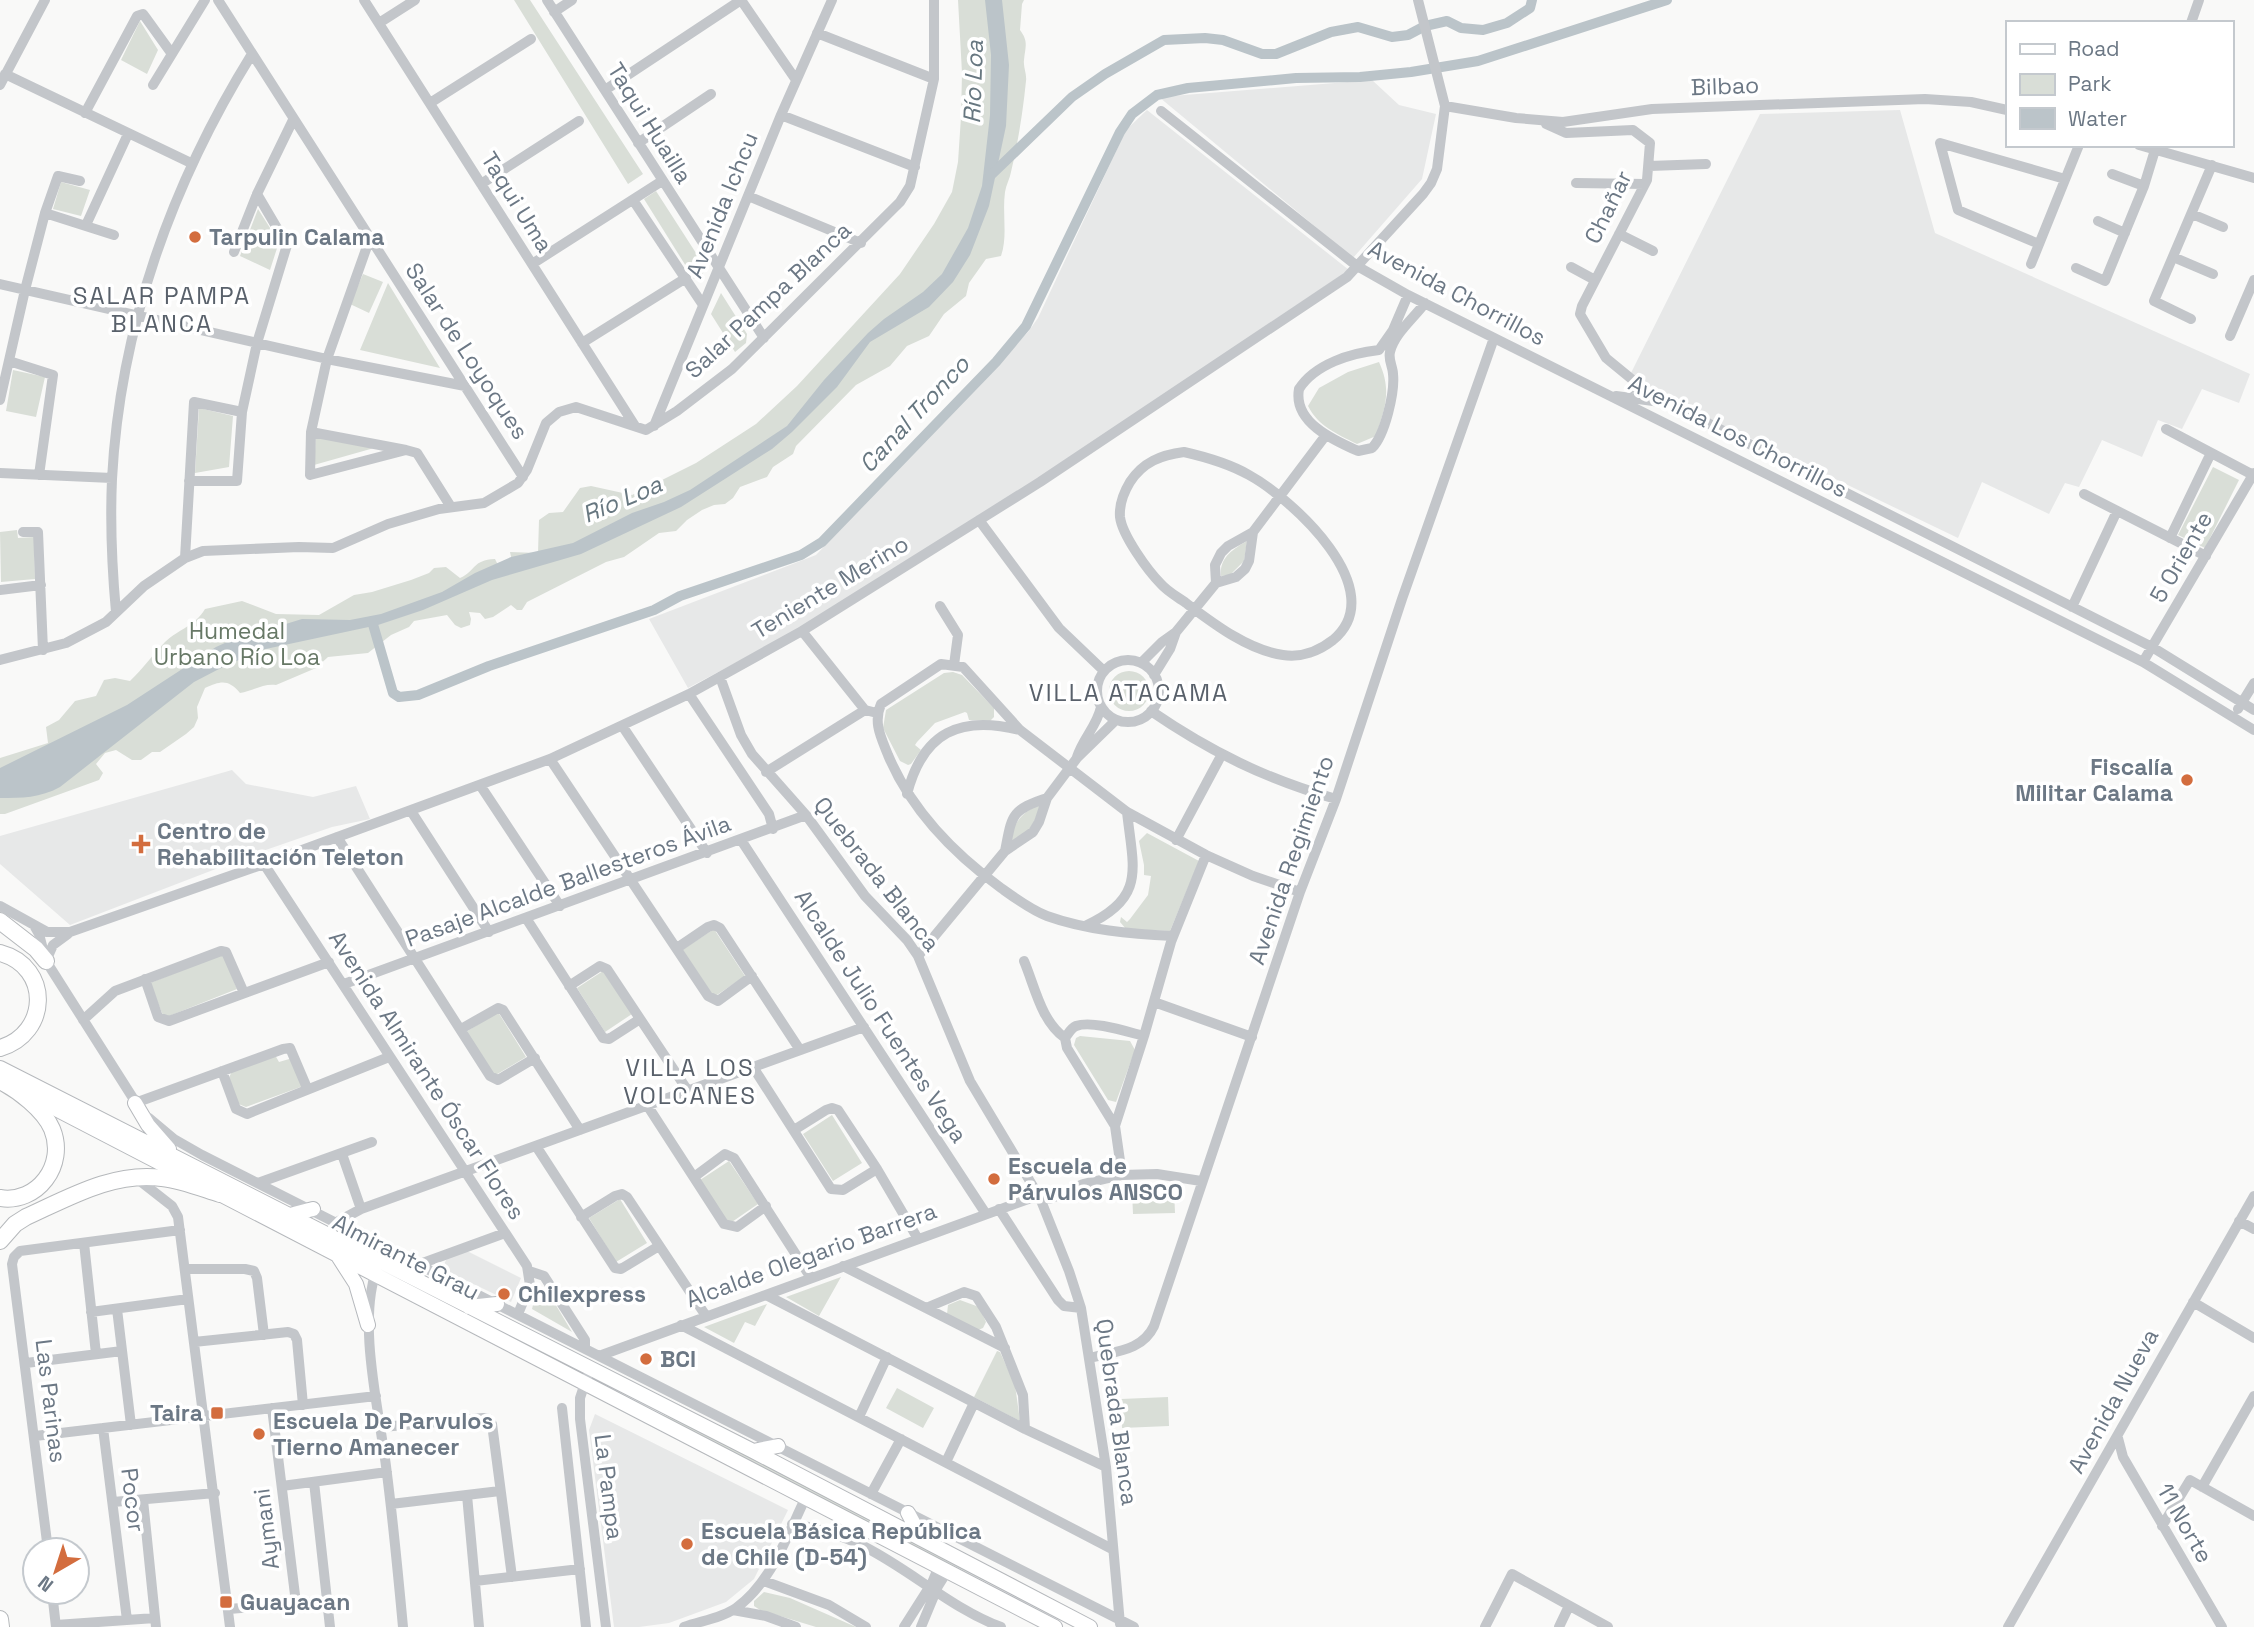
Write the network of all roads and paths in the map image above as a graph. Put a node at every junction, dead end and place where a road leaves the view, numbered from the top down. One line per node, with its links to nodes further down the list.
1 (45, 0): 20 (street)
2 (205, 0): 18 (street)
3 (218, 0): 19 (street, Salar de Loyoques)
4 (365, 0): 15 (street, Taqui Uma)
5 (415, 0): 15 (street)
6 (547, 0): 13 (street, Taqui Huailla)
7 (572, 0): 13 (street)
8 (741, 0): 22 (street); 25 (street)
9 (832, 0): 16 (street, Avenida Ichcu)
10 (934, 0): 21 (street, Salar Pampa Blanca)
11 (1418, 0): 28 (street, Teniente Merino)
12 (2199, 0): 14 (street)
13 (554, 12): 25 (street, Taqui Huailla)
14 (2192, 21)
15 (379, 23): 27 (street, Taqui Uma)
16 (817, 33): 21 (street); 22 (street, Avenida Ichcu)
17 (531, 39): 27 (street)
18 (172, 54): 24 (street); 31 (street)
19 (252, 54): 33 (street, Salar de Loyoques); 40 (street)
20 (5, 74): 23 (street); 31 (street)
21 (934, 79): 44 (street, Salar Pampa Blanca)
22 (796, 80): 32 (street, Avenida Ichcu)
23 (0, 85)
24 (153, 85)
25 (605, 90): 37 (street, Taqui Huailla)
26 (711, 94): 37 (street)
27 (430, 103): 51 (street, Taqui Uma)
28 (1445, 106): 35 (street, Bilbao); 73 (street, Teniente Merino)
29 (2006, 110): 35 (street, Bilbao)
30 (1161, 111): 73 (street, Avenida Chorrillos)
31 (85, 113): 36 (street)
32 (781, 115): 44 (street); 55 (street, Avenida Ichcu)
33 (293, 120): 54 (street); 65 (street, Salar de Loyoques)
34 (579, 121): 51 (street)
35 (1540, 121): 42 (street, Chañar)
36 (128, 134): 40 (street); 60 (street)
37 (638, 143): 49 (street, Taqui Huailla)
38 (2078, 147): 47 (street)
39 (2155, 147): 43 (street); 53 (street)
40 (191, 163): 86 (street)
41 (1706, 164): 42 (street)
42 (1649, 166): 52 (street, Chañar)
43 (2212, 166): 46 (street); 58 (street)
44 (915, 167): 66 (street, Salar Pampa Blanca)
45 (2112, 174): 53 (street)
46 (2254, 178)
47 (2065, 179): 67 (street); 67 (street)
48 (80, 181): 57 (street)
49 (662, 181): 56 (street); 76 (street, Taqui Huailla)
50 (1576, 183): 52 (street)
51 (481, 184): 71 (street, Taqui Uma)
52 (1645, 184): 63 (street, Chañar)
53 (2144, 186): 62 (street)
54 (257, 194): 69 (street); 91 (street)
55 (748, 196): 66 (street); 76 (street, Avenida Ichcu)
56 (633, 200): 71 (street); 78 (street)
57 (45, 214): 60 (street); 82 (street)
58 (2192, 214): 61 (street); 70 (street)
59 (2098, 221): 62 (street)
60 (86, 225): 64 (street)
61 (2223, 228)
62 (2125, 233): 75 (street)
63 (1619, 234): 68 (street); 79 (street, Chañar)
64 (114, 235)
65 (370, 237): 95 (street); 98 (street, Salar de Loyoques)
66 (861, 243): 89 (street, Salar Pampa Blanca)
67 (2039, 244): 72 (street)
68 (1653, 251)
69 (234, 252)
70 (2173, 257): 77 (street); 87 (street)
71 (532, 264): 92 (street, Taqui Uma)
72 (2031, 264)
73 (1357, 266): 83 (street, Avenida Chorrillos); 122 (street, Teniente Merino)
74 (1571, 267): 79 (street)
75 (2076, 268)
76 (718, 270): 85 (street, Avenida Ichcu); 89 (street, Taqui Huailla)
77 (2213, 274)
78 (686, 278): 85 (street); 92 (street)
79 (1595, 280): 97 (street, Chañar)
80 (2254, 281): 88 (street)
81 (0, 284): 82 (street)
82 (25, 290): 86 (street); 96 (street)
83 (1408, 295): 84 (street, Avenida Chorrillos); 93 (street)
84 (1425, 303): 90 (street, Avenida Chorrillos); 94 (street)
85 (704, 305): 106 (street, Avenida Ichcu)
86 (137, 316): 91 (street); 116 (street)
87 (2191, 318)
88 (2230, 335)
89 (764, 338): 106 (street, Salar Pampa Blanca)
90 (1494, 338): 99 (street, Avenida Chorrillos); 167 (street, Avenida Regimiento)
91 (257, 343): 95 (street); 103 (street)
92 (582, 343): 105 (street, Taqui Uma)
93 (1379, 350): 94 (street); 109 (street)
94 (1389, 357): 109 (street)
95 (327, 359): 98 (street); 108 (street)
96 (9, 361): 101 (street); 114 (street)
97 (1634, 381): 100 (street); 102 (street, Chañar)
98 (465, 386): 115 (street, Salar de Loyoques)
99 (1610, 396): 100 (street, Avenida Los Chorrillos); 104 (street, Avenida Los Chorrillos)
100 (1630, 397): 102 (street, Avenida Los Chorrillos)
101 (0, 400)
102 (1663, 402): 104 (street); 132 (street, Avenida Los Chorrillos)
103 (242, 412): 117 (street); 117 (street)
104 (1665, 424): 140 (street, Avenida Los Chorrillos)
105 (635, 426): 106 (street); 115 (street)
106 (654, 426)
107 (2166, 429): 111 (street)
108 (311, 432): 110 (street); 110 (street)
109 (1326, 435): 119 (street)
110 (406, 450): 120 (street)
111 (2211, 453): 113 (street); 125 (street)
112 (0, 472): 114 (street)
113 (2254, 474): 126 (street, 5 Oriente)
114 (39, 475): 116 (street)
115 (523, 477): 120 (street)
116 (112, 478): 134 (street)
117 (190, 481): 127 (street)
118 (2084, 494): 121 (street)
119 (1281, 496): 124 (street); 133 (street); 133 (street)
120 (451, 507): 127 (street)
121 (2117, 511): 125 (street); 132 (street)
122 (978, 520): 135 (street, Teniente Merino); 143 (street)
123 (23, 532): 129 (street)
124 (1253, 532): 128 (street); 128 (street)
125 (2170, 538): 126 (street)
126 (2206, 556): 137 (street, 5 Oriente)
127 (185, 558): 134 (street)
128 (1216, 583): 133 (street)
129 (41, 585): 130 (street); 138 (street)
130 (0, 590)
131 (940, 606): 142 (street)
132 (2072, 607): 137 (street, Avenida Los Chorrillos)
133 (1194, 610): 136 (street)
134 (116, 612): 138 (street)
135 (802, 631): 145 (street, Teniente Merino); 150 (street)
136 (1176, 632): 141 (street); 144 (street)
137 (2152, 647): 140 (street, 5 Oriente); 148 (street, Avenida Los Chorrillos)
138 (43, 650): 139 (street)
139 (0, 660)
140 (2143, 662): 154 (street, Avenida Los Chorrillos)
141 (1141, 663): 143 (street); 144 (street)
142 (954, 664): 153 (street); 157 (street)
143 (1104, 671): 149 (street)
144 (1154, 675): 152 (street)
145 (720, 677): 147 (street, Teniente Merino); 163 (street, Quebrada Blanca)
146 (2254, 683): 148 (street)
147 (689, 694): 156 (street, Teniente Merino); 171 (street)
148 (2242, 703): 151 (street, Avenida Los Chorrillos); 154 (street)
149 (1101, 707): 155 (street); 160 (street)
150 (865, 710): 153 (street); 163 (street)
151 (2254, 710)
152 (1152, 711): 155 (street); 159 (street)
153 (877, 713): 165 (street)
154 (2233, 717): 158 (street, Avenida Los Chorrillos)
155 (1116, 720): 160 (street)
156 (623, 727): 161 (street, Teniente Merino); 176 (street)
157 (1020, 730): 162 (street); 165 (street)
158 (2254, 730)
159 (1222, 754): 167 (street); 173 (street)
160 (1077, 758): 162 (street)
161 (550, 759): 164 (street, Teniente Merino); 180 (street)
162 (1070, 769): 166 (street); 169 (street)
163 (766, 772): 170 (street, Quebrada Blanca)
164 (480, 785): 168 (street, Teniente Merino); 183 (street)
165 (907, 794): 179 (street)
166 (1046, 799): 175 (street); 175 (street)
167 (1336, 799): 181 (street, Avenida Regimiento)
168 (411, 811): 172 (street, Teniente Merino); 189 (street)
169 (1127, 812): 173 (street); 187 (street)
170 (806, 815): 171 (street, Pasaje Alcalde Ballesteros Ávila); 193 (street, Quebrada Blanca)
171 (773, 829): 174 (street, Pasaje Alcalde Ballesteros Ávila)
172 (337, 837): 178 (street, Teniente Merino); 194 (street)
173 (1177, 840): 177 (street)
174 (741, 841): 176 (street, Pasaje Alcalde Ballesteros Ávila); 206 (street, Alcalde Julio Fuentes Vega)
175 (1005, 851): 179 (street)
176 (707, 853): 180 (street, Pasaje Alcalde Ballesteros Ávila)
177 (1206, 855): 181 (street); 190 (street)
178 (264, 864): 188 (street, Teniente Merino); 197 (street, Avenida Almirante Óscar Flores)
179 (985, 877): 187 (street); 193 (street)
180 (631, 881): 183 (street, Pasaje Alcalde Ballesteros Ávila); 191 (street)
181 (1300, 892): 209 (street, Avenida Regimiento)
182 (0, 906): 186 (street, Teniente Merino)
183 (560, 906): 184 (street, Pasaje Alcalde Ballesteros Ávila)
184 (526, 918): 189 (street, Pasaje Alcalde Ballesteros Ávila); 201 (street)
185 (0, 920): 195 (highway)
186 (33, 925): 188 (street, Teniente Merino); 195 (street, Almirante Grau)
187 (1083, 926): 190 (street)
188 (70, 932): 195 (street)
189 (489, 932): 194 (street, Pasaje Alcalde Ballesteros Ávila)
190 (1173, 936): 203 (street)
191 (677, 948): 198 (street); 198 (street)
192 (0, 953): 211 (highway)
193 (918, 956): 240 (street, Quebrada Blanca)
194 (416, 958): 200 (street, Pasaje Alcalde Ballesteros Ávila); 207 (street)
195 (46, 961): 205 (street, Almirante Grau)
196 (1024, 961): 210 (street)
197 (329, 962): 200 (street, Avenida Almirante Óscar Flores); 202 (street)
198 (752, 976): 212 (street)
199 (145, 979): 202 (street); 202 (street); 205 (street)
200 (344, 984): 213 (street, Avenida Almirante Óscar Flores)
201 (569, 986): 204 (street); 204 (street)
202 (244, 993)
203 (1154, 1002): 208 (street); 209 (street)
204 (640, 1019): 220 (street)
205 (83, 1020): 221 (street, Almirante Grau)
206 (864, 1027): 212 (street); 245 (street, Alcalde Julio Fuentes Vega)
207 (461, 1029): 214 (street); 214 (street)
208 (1144, 1036): 210 (street); 223 (street)
209 (1252, 1037): 235 (street, Avenida Regimiento)
210 (1065, 1038): 223 (street)
211 (0, 1048)
212 (800, 1050): 215 (street)
213 (389, 1058): 219 (street); 231 (street, Avenida Almirante Óscar Flores)
214 (534, 1058): 224 (street)
215 (753, 1067): 220 (street); 225 (street)
216 (0, 1068): 229 (main road, Almirante Grau)
217 (222, 1071): 219 (street); 219 (street); 221 (street)
218 (5, 1083): 237 (main road, Almirante Grau); 239 (highway)
219 (307, 1088)
220 (688, 1091): 222 (street)
221 (135, 1103): 229 (main road); 236 (street, Almirante Grau)
222 (647, 1105): 224 (street); 234 (street)
223 (1115, 1126): 232 (street)
224 (580, 1130): 227 (street)
225 (794, 1130): 230 (street); 230 (street)
226 (372, 1142): 228 (street)
227 (536, 1146): 231 (street); 247 (street)
228 (342, 1154): 236 (street); 243 (street)
229 (183, 1161): 246 (main road, Almirante Grau)
230 (877, 1169): 253 (street)
231 (466, 1171): 243 (street); 252 (street, Avenida Almirante Óscar Flores)
232 (1122, 1175): 235 (street, Alcalde Olegario Barrera); 240 (street, Alcalde Olegario Barrera)
233 (135, 1177): 237 (highway); 251 (street); 254 (highway)
234 (694, 1177): 241 (street); 241 (street)
235 (1201, 1181): 285 (street, Avenida Regimiento)
236 (258, 1183): 242 (street, Almirante Grau)
237 (220, 1194): 257 (main road, Almirante Grau)
238 (2254, 1196): 248 (street, Avenida Nueva)
239 (0, 1198)
240 (1040, 1198): 244 (street, Alcalde Olegario Barrera); 270 (street, Quebrada Blanca)
241 (766, 1206): 263 (street)
242 (313, 1209): 246 (main road); 249 (street, Almirante Grau)
243 (361, 1209): 249 (street)
244 (999, 1209): 245 (street, Alcalde Olegario Barrera); 270 (street)
245 (986, 1214): 253 (street, Alcalde Olegario Barrera)
246 (290, 1215): 260 (main road, Almirante Grau)
247 (581, 1217): 256 (street); 256 (street)
248 (2239, 1221): 250 (street); 266 (street, Avenida Nueva)
249 (337, 1222): 258 (street, Almirante Grau)
250 (2254, 1229)
251 (180, 1230): 255 (street); 261 (street)
252 (505, 1233): 258 (street); 262 (street, Avenida Almirante Óscar Flores)
253 (918, 1239): 259 (street, Alcalde Olegario Barrera)
254 (0, 1241)
255 (84, 1243): 272 (street); 287 (street, Las Parinas)
256 (659, 1246): 274 (street)
257 (338, 1255): 260 (main road, Almirante Grau); 275 (main road)
258 (420, 1264): 267 (street, Almirante Grau)
259 (843, 1266): 263 (street, Alcalde Olegario Barrera); 269 (street)
260 (378, 1268): 268 (main road, Almirante Grau); 275 (street); 288 (main road, Almirante Grau)
261 (185, 1269): 265 (street); 277 (street)
262 (529, 1271): 273 (street); 281 (street, Avenida Almirante Óscar Flores)
263 (811, 1278): 264 (street, Alcalde Olegario Barrera)
264 (765, 1295): 274 (street, Alcalde Olegario Barrera); 284 (street)
265 (188, 1299): 271 (street); 279 (street)
266 (2193, 1302): 278 (street); 302 (street, Avenida Nueva)
267 (497, 1304): 268 (main road); 273 (street, Almirante Grau)
268 (469, 1307): 286 (main road, Almirante Grau)
269 (926, 1308): 280 (street); 280 (street)
270 (1081, 1308): 285 (street, Quebrada Blanca)
271 (117, 1309): 272 (street); 282 (street)
272 (92, 1312): 283 (street)
273 (517, 1314): 281 (street, Almirante Grau)
274 (706, 1316): 276 (street, Alcalde Olegario Barrera)
275 (368, 1325): 290 (street)
276 (681, 1325): 286 (street, Alcalde Olegario Barrera); 296 (street)
277 (264, 1335): 279 (street); 292 (street)
278 (2254, 1338)
279 (194, 1342): 295 (street)
280 (1005, 1348): 300 (street)
281 (585, 1349): 286 (street, Almirante Grau)
282 (122, 1351): 283 (street); 297 (street)
283 (96, 1354): 287 (street)
284 (887, 1357): 291 (street); 296 (street)
285 (1090, 1357): 307 (street, Quebrada Blanca)
286 (595, 1362): 288 (street, La Pampa); 304 (street, Almirante Grau); 305 (main road, Almirante Grau)
287 (26, 1363): 301 (street, Las Parinas)
288 (584, 1383): 316 (main road, Almirante Grau); 350 (street, La Pampa)
289 (2254, 1395): 311 (street)
290 (376, 1396): 292 (street); 298 (street)
291 (974, 1402): 300 (street); 306 (street)
292 (303, 1405): 293 (street)
293 (272, 1408): 295 (street); 310 (street, Aymani)
294 (562, 1408): 328 (street, La Pampa)
295 (205, 1416): 297 (street); 313 (street)
296 (859, 1417): 303 (street)
297 (131, 1425): 299 (street)
298 (382, 1427): 308 (street); 312 (street)
299 (103, 1428): 301 (street); 318 (street, Pocor)
300 (1025, 1429): 307 (street)
301 (35, 1436): 324 (street, Las Parinas)
302 (2118, 1437): 323 (street, 11 Norte); 363 (street, Avenida Nueva)
303 (901, 1439): 306 (street); 314 (street)
304 (778, 1446): 305 (main road); 314 (street, Almirante Grau)
305 (752, 1451): 325 (main road, Almirante Grau)
306 (946, 1462): 326 (street)
307 (1106, 1467): 326 (street, Quebrada Blanca)
308 (387, 1472): 309 (street); 319 (street)
309 (314, 1482): 310 (street); 333 (street)
310 (282, 1486): 334 (street, Aymani)
311 (2202, 1487): 321 (street); 323 (street)
312 (500, 1492): 315 (street); 329 (street)
313 (215, 1493): 317 (street); 337 (street)
314 (871, 1494): 320 (street, Almirante Grau)
315 (467, 1495): 319 (street); 330 (street)
316 (805, 1499): 322 (street); 327 (main road, Almirante Grau)
317 (143, 1500): 318 (street); 341 (street, Pocor)
318 (113, 1502): 340 (street, Pocor)
319 (391, 1504): 347 (street)
320 (908, 1513): 325 (main road); 342 (street, Almirante Grau)
321 (2254, 1516)
322 (792, 1524): 331 (street); 332 (street)
323 (2162, 1525): 364 (street, 11 Norte)
324 (46, 1536)
325 (922, 1539): 358 (main road, Almirante Grau)
326 (1112, 1549): 342 (street, Quebrada Blanca)
327 (944, 1568): 332 (street); 357 (main road, Almirante Grau)
328 (580, 1569): 329 (street); 349 (street, La Pampa)
329 (512, 1577): 330 (street)
330 (475, 1581): 348 (street)
331 (764, 1581): 338 (street); 353 (street)
332 (932, 1591): 354 (street); 355 (street); 356 (street)
333 (327, 1601): 334 (street); 346 (street)
334 (296, 1603): 337 (street)
335 (54, 1606): 343 (street)
336 (1569, 1606): 360 (street); 361 (street); 362 (street)
337 (229, 1609): 345 (street)
338 (733, 1610): 351 (street); 352 (street)
339 (0, 1619): 344 (highway)
340 (127, 1620): 341 (street); 343 (street)
341 (155, 1622)
342 (1119, 1623): 359 (street, Almirante Grau)
343 (56, 1626)
344 (1, 1627)
345 (230, 1627)
346 (330, 1627)
347 (403, 1627)
348 (479, 1627)
349 (586, 1627)
350 (606, 1627)
351 (684, 1627)
352 (796, 1627)
353 (866, 1627)
354 (904, 1627)
355 (922, 1627)
356 (1001, 1627)
357 (1055, 1627)
358 (1090, 1627)
359 (1134, 1627)
360 (1485, 1627)
361 (1559, 1627)
362 (1608, 1627)
363 (2008, 1627)
364 (2222, 1627)

